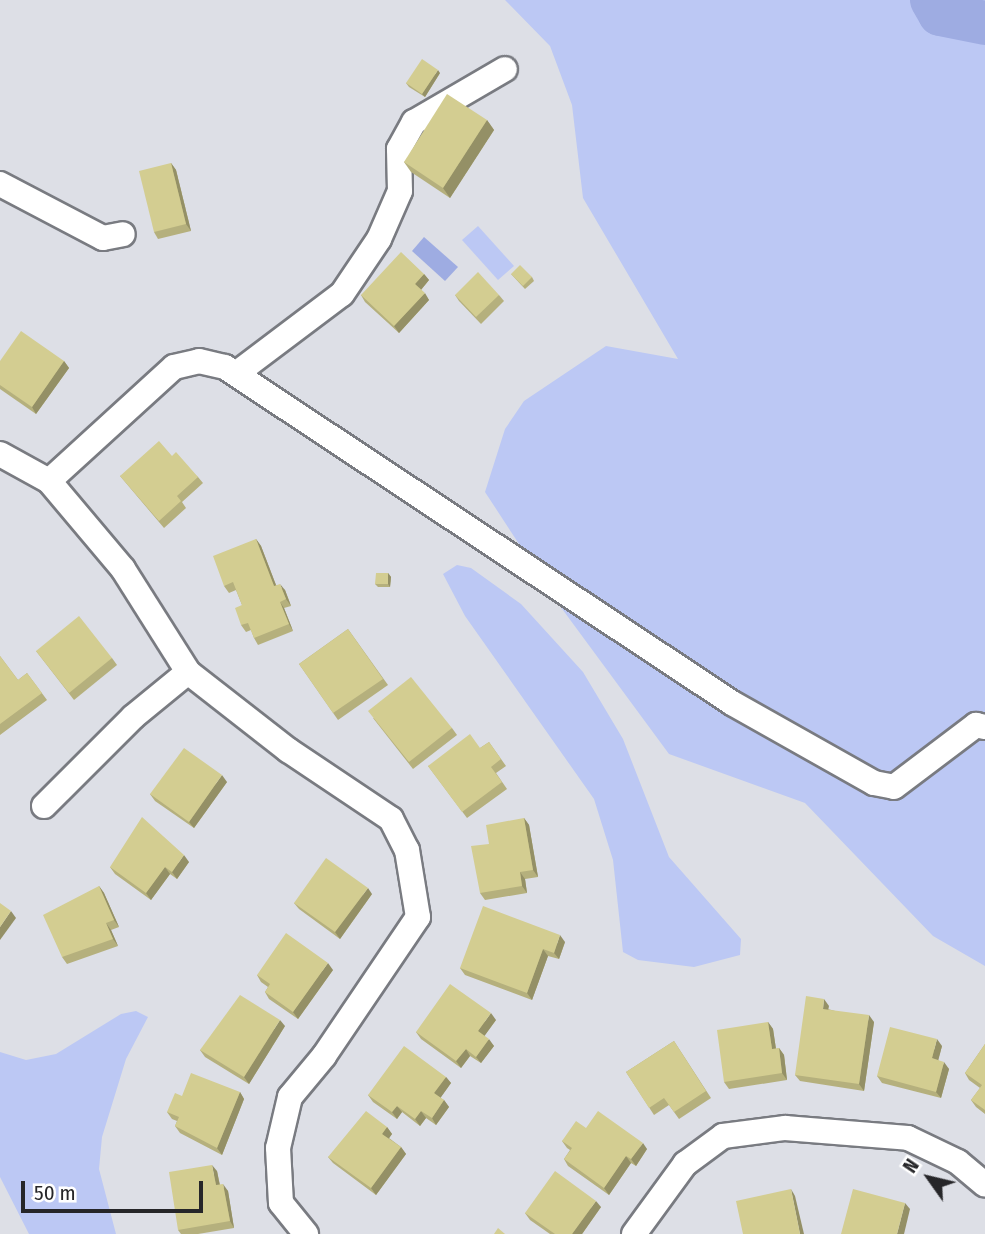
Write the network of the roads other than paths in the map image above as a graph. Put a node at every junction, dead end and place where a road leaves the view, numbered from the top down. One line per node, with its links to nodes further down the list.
1 (505, 69): 4 (street)
2 (0, 184): 3 (street)
3 (123, 234)
4 (237, 373): 6 (street); 8 (street)
5 (0, 454): 6 (street)
6 (49, 481): 7 (street)
7 (188, 673): 9 (street); 11 (street)
8 (985, 727)
9 (44, 806)
10 (985, 1185): 12 (street)
11 (306, 1234)
12 (634, 1234)

